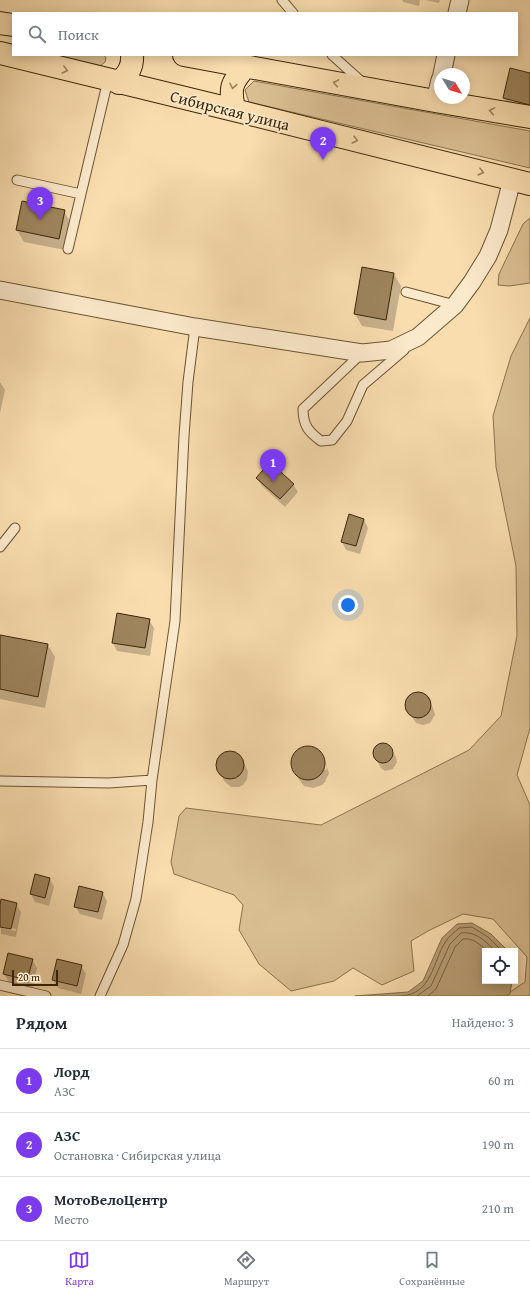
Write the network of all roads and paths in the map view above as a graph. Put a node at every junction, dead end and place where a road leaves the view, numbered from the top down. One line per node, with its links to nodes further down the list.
1 (282, 0): 3 (lane)
2 (460, 0): 4 (street)
3 (292, 12)
4 (457, 12)
5 (0, 23): 6 (main road)
6 (12, 25)
7 (0, 53): 14 (main road, Сибирская улица, one-way to 14)
8 (132, 56): 14 (main road)
9 (190, 56): 12 (main road)
10 (333, 56): 15 (lane)
11 (446, 56): 13 (street)
12 (246, 66): 15 (main road, one-way to 12); 18 (main road, one-way to 18)
13 (443, 68)
14 (114, 82): 18 (main road, Сибирская улица); 22 (lane)
15 (368, 89): 16 (main road)
16 (434, 101)
17 (453, 104): 19 (main road, one-way to 17)
18 (234, 110): 21 (main road, Сибирская улица, one-way to 21)
19 (530, 117)
20 (16, 180): 22 (lane)
21 (521, 182): 26 (street)
22 (81, 194): 23 (lane)
23 (68, 248)
24 (0, 290): 27 (street)
25 (406, 292): 26 (lane)
26 (455, 305): 28 (street)
27 (195, 327): 29 (street); 32 (lane)
28 (418, 337): 29 (street); 29 (lane)
29 (362, 353)
30 (15, 528): 31 (lane)
31 (0, 547)
32 (152, 780): 33 (lane); 36 (lane)
33 (0, 781)
34 (0, 985): 35 (lane)
35 (46, 996)
36 (100, 996)

